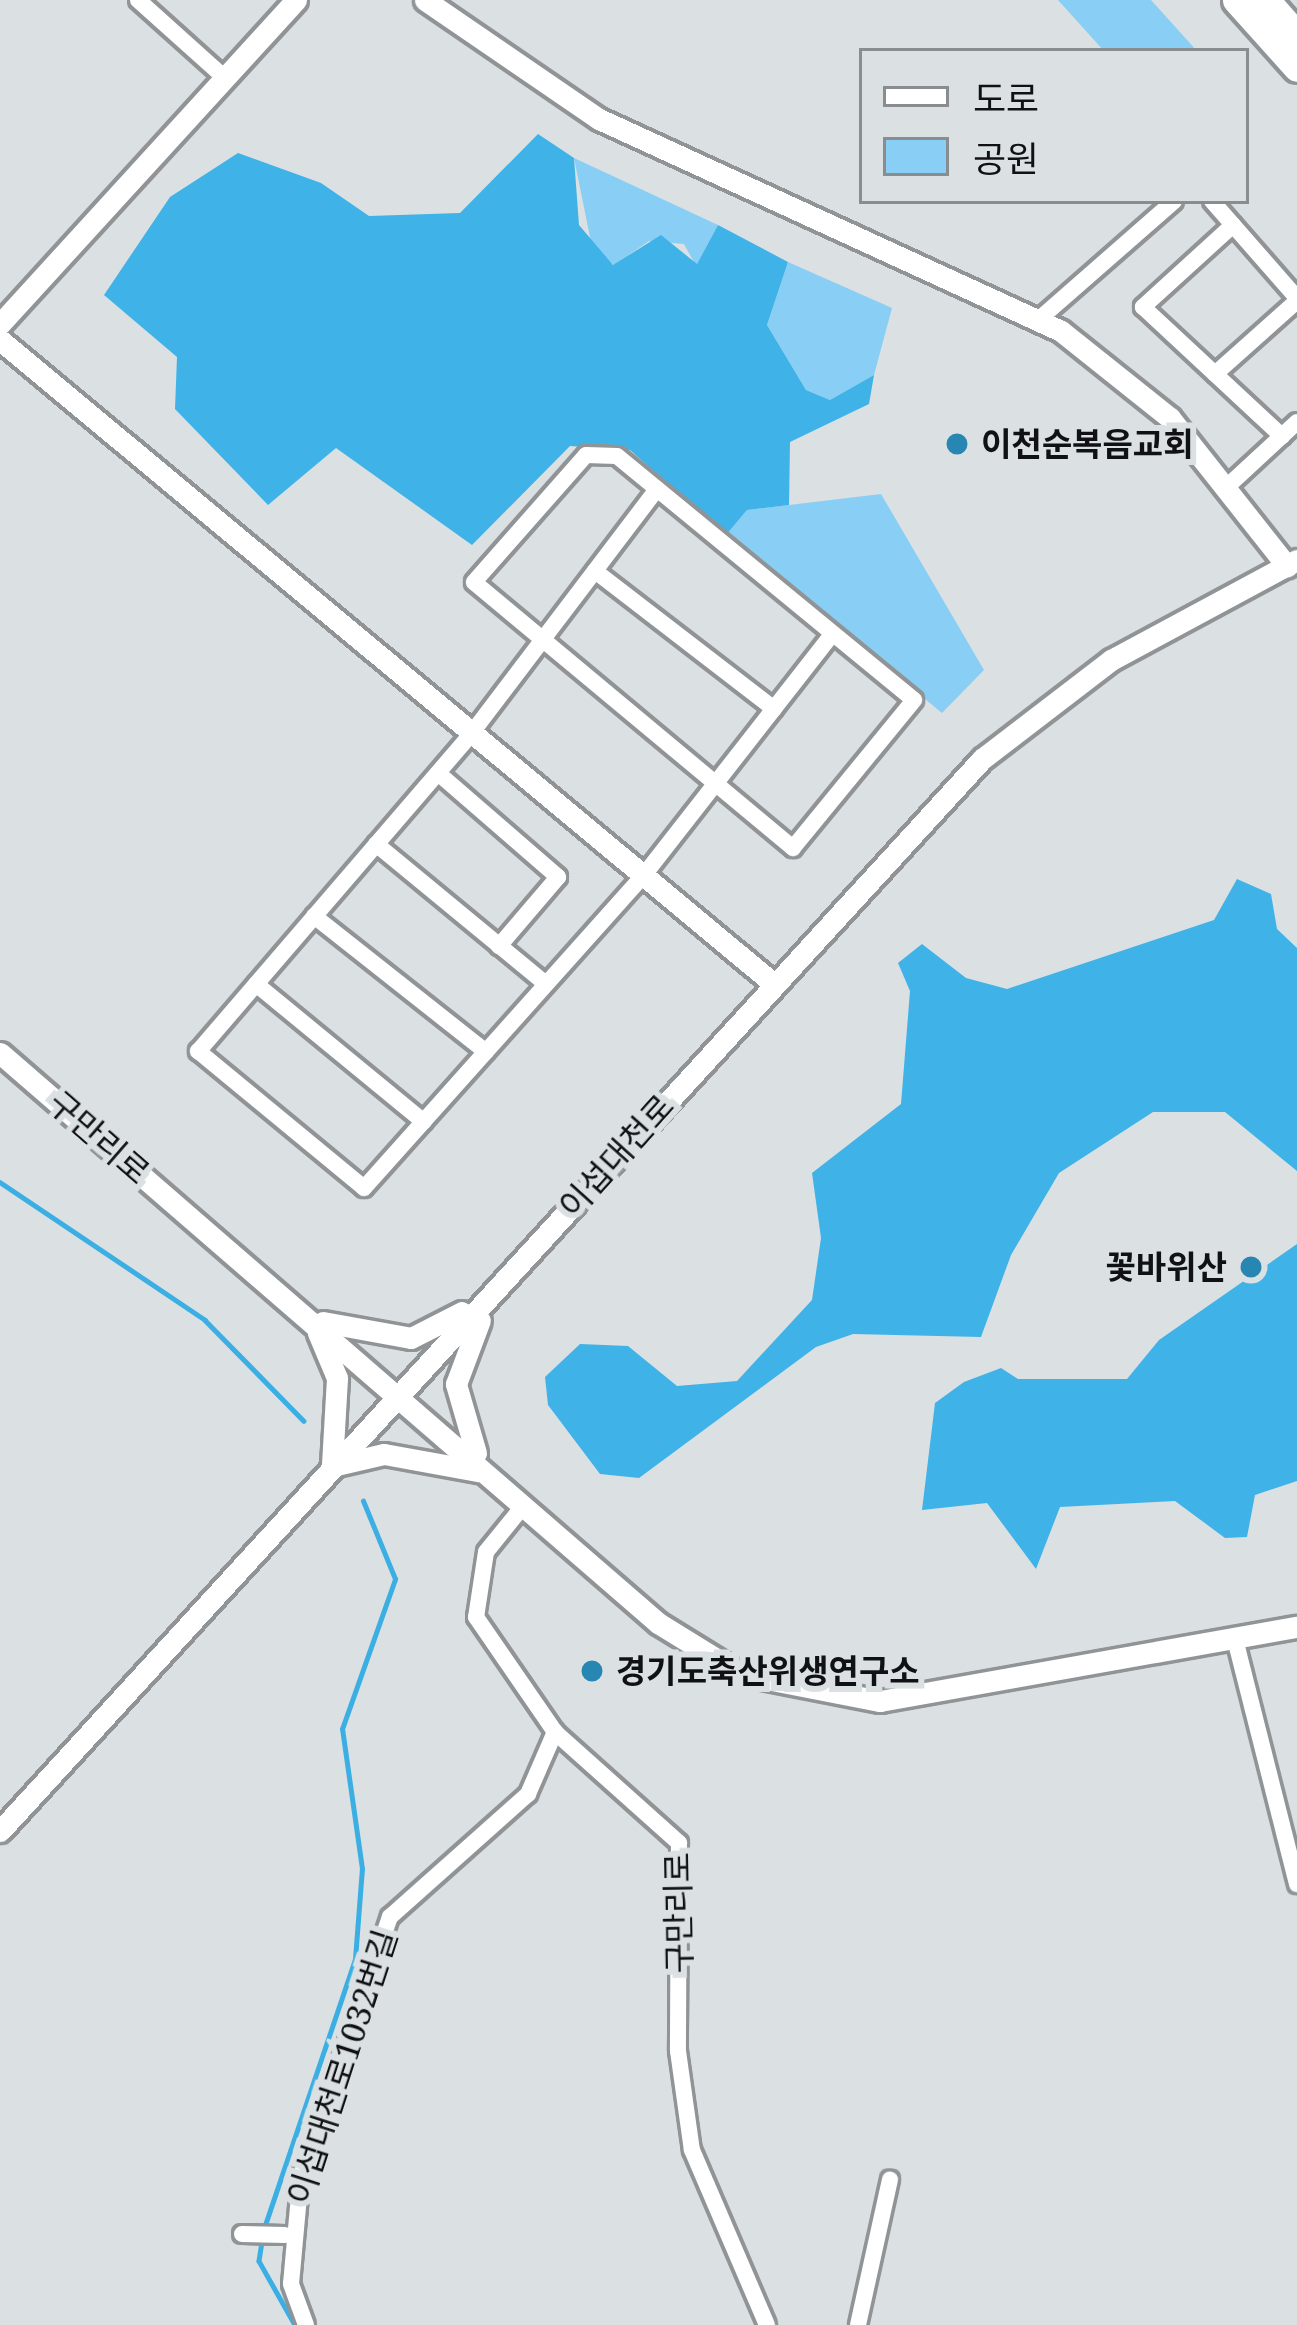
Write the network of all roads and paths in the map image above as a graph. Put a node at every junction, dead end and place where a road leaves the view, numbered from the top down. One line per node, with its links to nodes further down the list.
1 (296, 0): 8 (street)
2 (425, 0): 13 (street)
3 (1236, 0): 7 (main road)
4 (1266, 0): 6 (main road)
5 (143, 2): 8 (street)
6 (1297, 35)
7 (1297, 68)
8 (225, 78): 14 (street)
9 (1171, 204): 13 (street)
10 (1215, 204): 11 (street)
11 (1233, 225): 12 (street); 16 (street)
12 (1297, 300): 16 (street)
13 (1037, 321): 19 (street)
14 (0, 324)
15 (0, 340): 26 (street)
16 (1215, 374): 18 (street)
17 (1297, 422): 18 (street)
18 (1282, 436): 19 (street)
19 (1231, 483): 21 (street)
20 (657, 489): 22 (street); 23 (street); 24 (street)
21 (1292, 563): 34 (street, 이섭대천로)
22 (595, 571): 24 (street); 25 (street)
23 (832, 634): 25 (street); 28 (street)
24 (542, 641): 26 (street); 28 (street)
25 (774, 709): 28 (street)
26 (472, 733): 27 (street); 30 (street)
27 (438, 773): 29 (street); 32 (street)
28 (714, 785): 30 (street)
29 (376, 844): 31 (street); 32 (street)
30 (644, 875): 34 (street); 35 (street)
31 (314, 916): 33 (street); 37 (street)
32 (500, 946): 35 (street)
33 (256, 984): 38 (street); 38 (street)
34 (774, 984): 39 (street, 이섭대천로)
35 (546, 985): 37 (street)
36 (0, 1052): 40 (street, 구만리로)
37 (486, 1052): 38 (street)
38 (424, 1122)
39 (497, 1287): 40 (street); 41 (street, 이섭대천로); 43 (street)
40 (308, 1317): 41 (street, 구만리로); 42 (street)
41 (400, 1394): 42 (street, 이섭대천로); 43 (street, 구만리로)
42 (332, 1466): 43 (street); 48 (street, 이섭대천로)
43 (490, 1475): 44 (street, 구만리로)
44 (524, 1505): 46 (street, 구만리로); 47 (street, 구만리로)
45 (1297, 1627): 46 (street, 구만리로)
46 (1235, 1639): 49 (street)
47 (556, 1732): 53 (street, 이섭대천로1032번길); 54 (street, 구만리로)
48 (0, 1831)
49 (1297, 1884)
50 (890, 2179): 55 (street)
51 (242, 2234): 52 (street)
52 (285, 2235)
53 (307, 2325)
54 (767, 2325)
55 (858, 2325)

